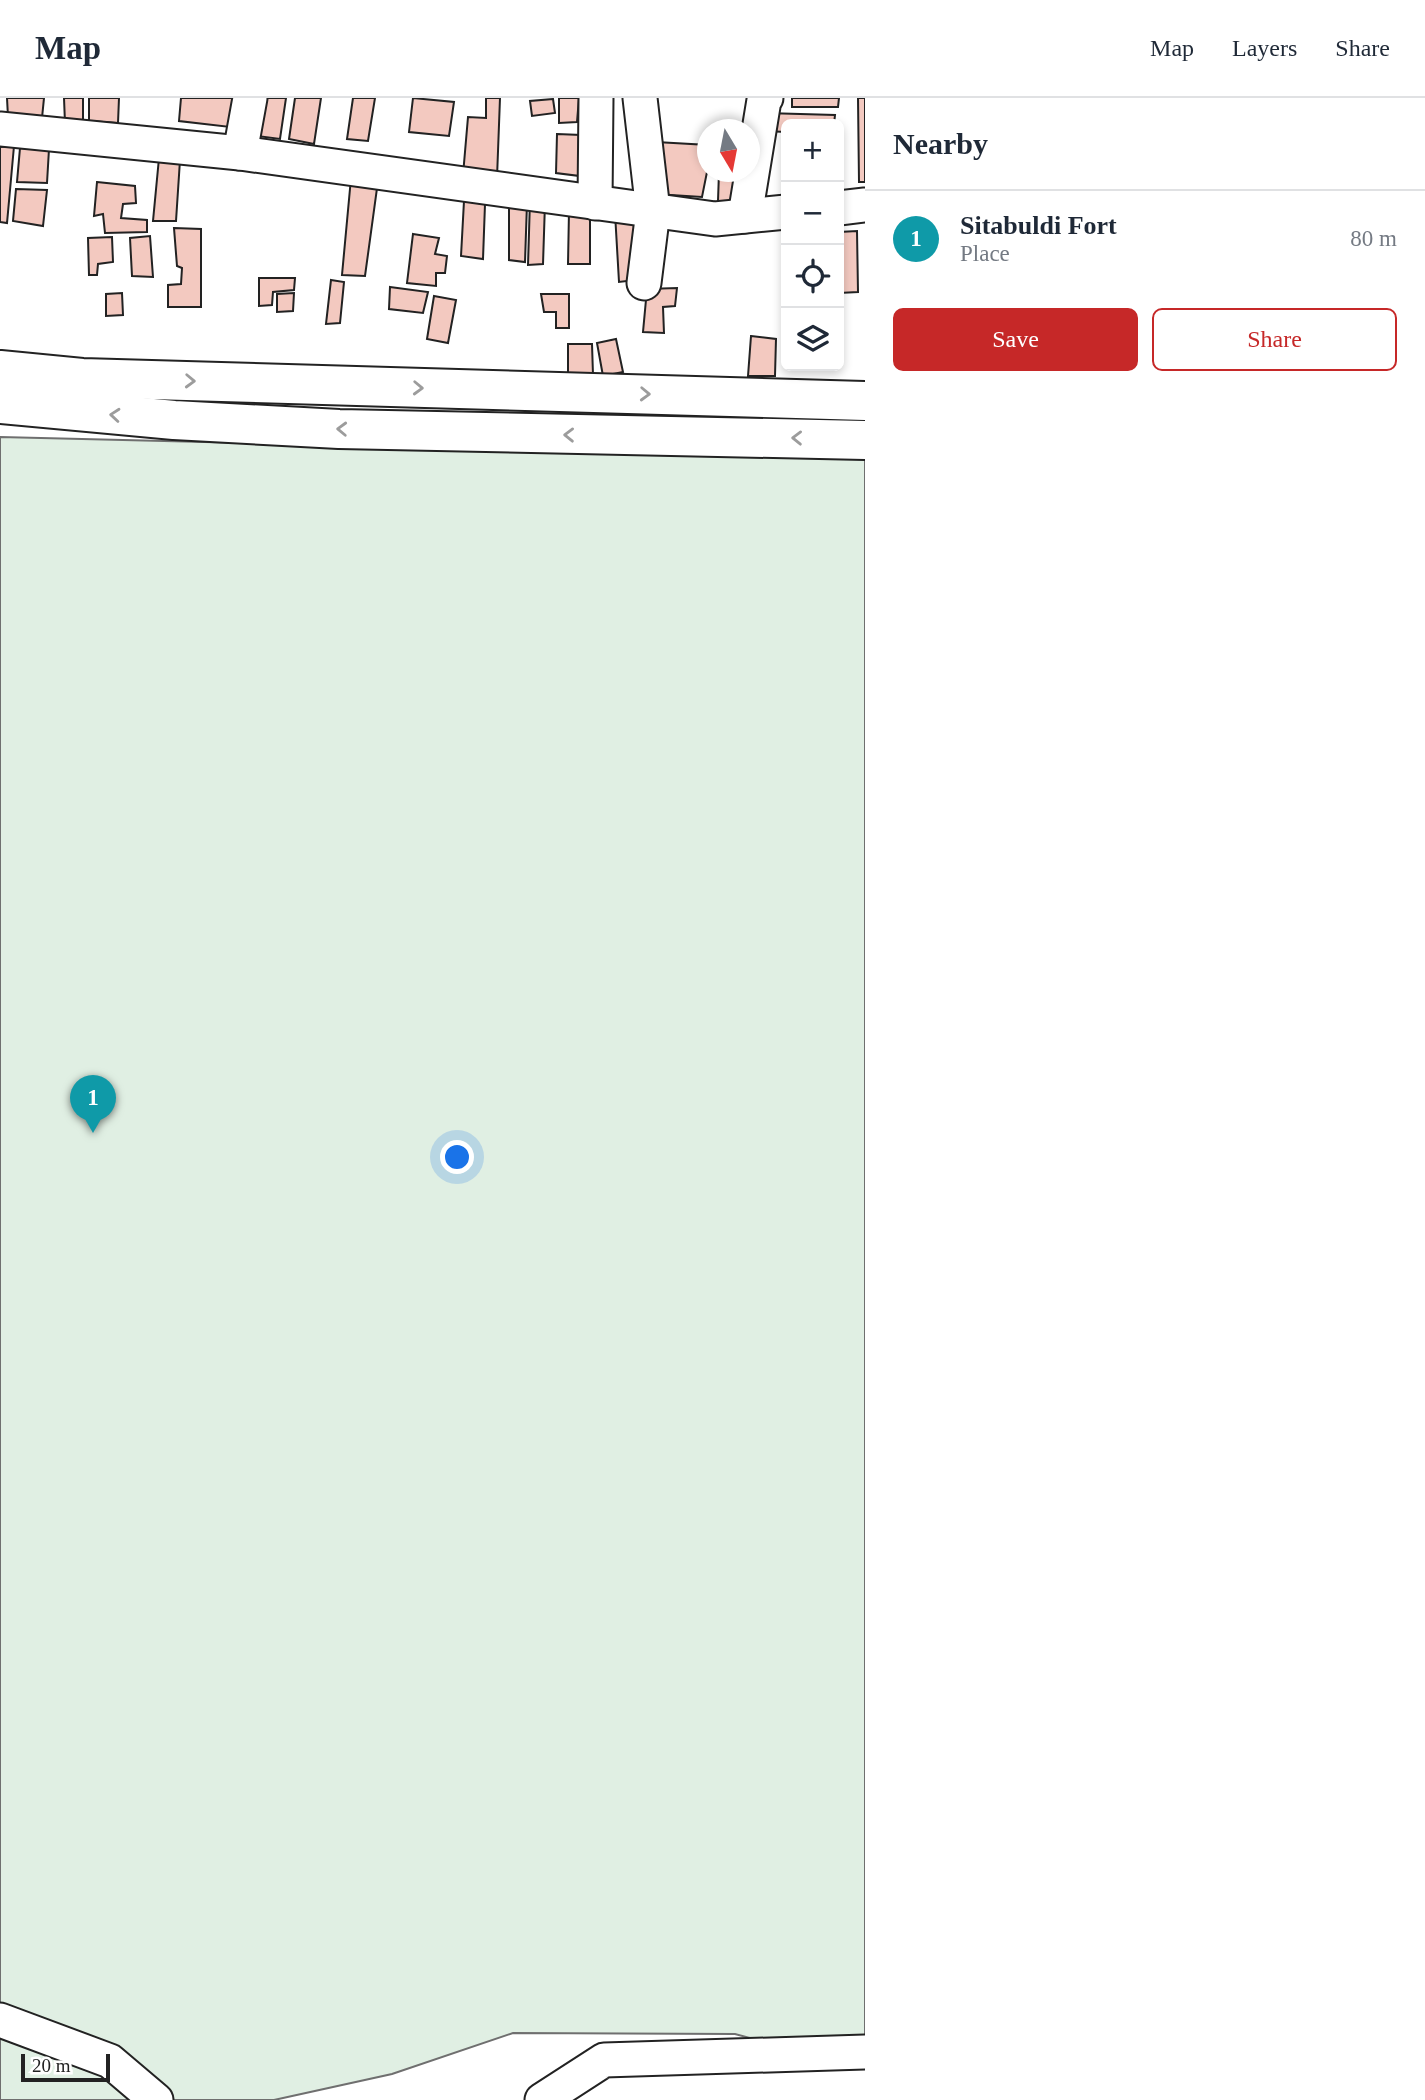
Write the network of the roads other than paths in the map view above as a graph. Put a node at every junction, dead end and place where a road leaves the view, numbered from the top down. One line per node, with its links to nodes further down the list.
1 (250, 98): 6 (street)
2 (596, 98): 7 (street)
3 (640, 98): 10 (street)
4 (766, 98): 12 (street)
5 (0, 129): 6 (street)
6 (240, 153): 7 (street)
7 (595, 203): 10 (street)
8 (865, 205): 9 (street)
9 (844, 207)
10 (653, 211): 12 (street); 13 (street)
11 (781, 212): 12 (street)
12 (745, 216)
13 (644, 283)
14 (0, 370): 15 (main road, one-way to 15)
15 (865, 401)
16 (0, 404): 17 (main road, one-way to 16)
17 (865, 440)
18 (0, 2020): 20 (street)
19 (865, 2052): 21 (street)
20 (156, 2100)
21 (542, 2100)

